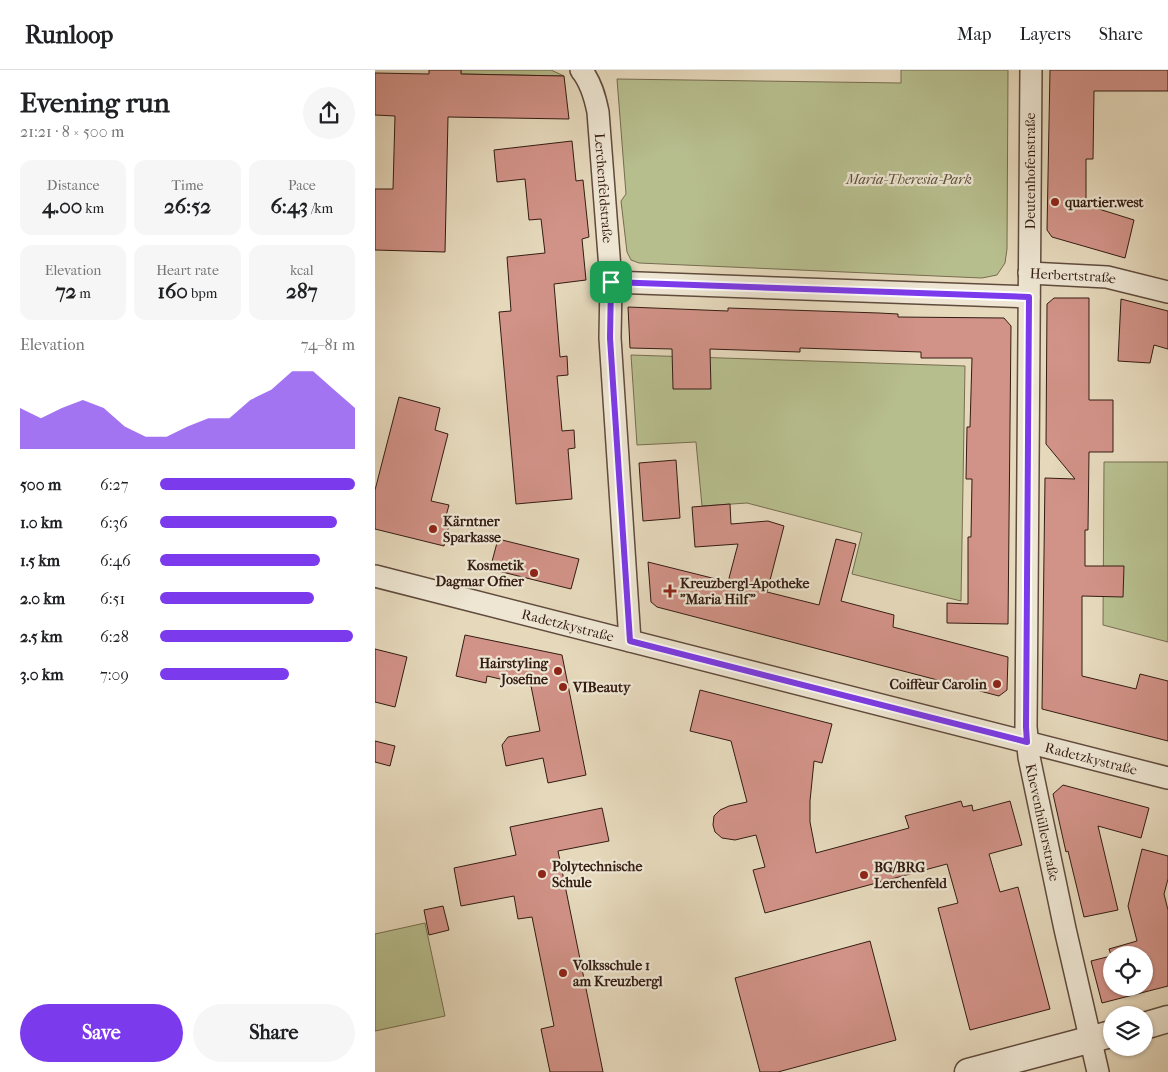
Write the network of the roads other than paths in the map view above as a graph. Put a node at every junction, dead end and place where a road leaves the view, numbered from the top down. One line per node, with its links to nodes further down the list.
1 (581, 70): 4 (street, Lerchenfeldstraße)
2 (1031, 70): 3 (street, Deutenhofenstraße)
3 (1029, 273): 5 (street, Herbertstraße); 6 (street, Herbertstraße)
4 (611, 282): 6 (street, Herbertstraße); 8 (street, Lerchenfeldstraße)
5 (1168, 292)
6 (1029, 297): 9 (street, Khevenhüllerstraße)
7 (375, 576): 8 (street, Radetzkystraße)
8 (630, 641): 9 (street, Radetzkystraße)
9 (1027, 742): 10 (street, Radetzkystraße); 13 (street, Khevenhüllerstraße)
10 (1168, 778)
11 (1168, 1019): 12 (street)
12 (1153, 1023)
13 (1101, 1037): 14 (street); 15 (street, Khevenhüllerstraße)
14 (968, 1072)
15 (1098, 1072)

